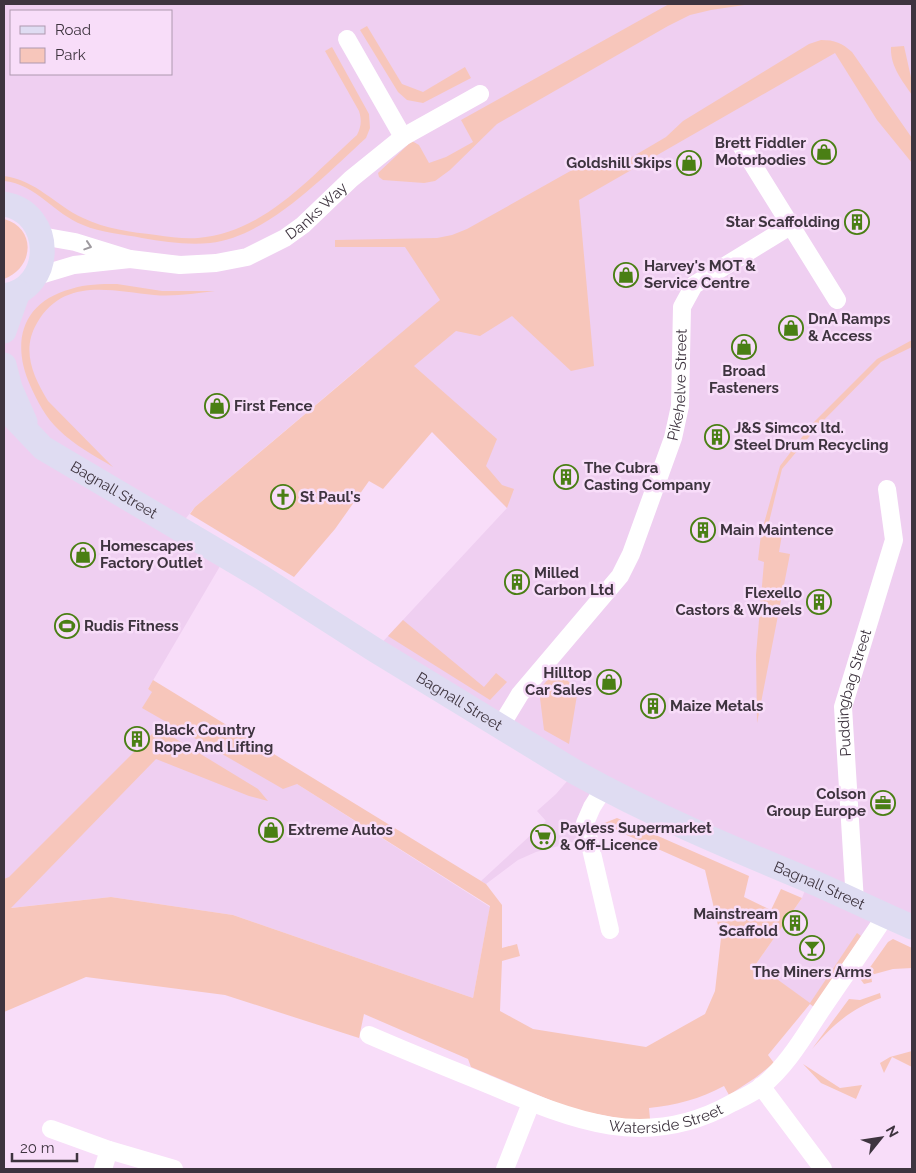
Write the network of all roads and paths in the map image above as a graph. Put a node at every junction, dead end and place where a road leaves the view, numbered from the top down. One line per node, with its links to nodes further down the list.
1 (347, 39): 3 (street)
2 (480, 94): 3 (street, Danks Way)
3 (403, 137): 8 (street, Danks Way)
4 (742, 147): 6 (street)
5 (4, 204): 7 (street)
6 (790, 226): 10 (street); 16 (street, Pikehelve Street)
7 (41, 236): 8 (street, Danks Way, one-way to 8); 9 (street)
8 (130, 259): 9 (street, Danks Way)
9 (19, 289): 11 (street)
10 (837, 300)
11 (4, 331)
12 (4, 365): 14 (street, Bagnall Street)
13 (4, 407): 14 (street, Bagnall Street)
14 (30, 433): 16 (street, Bagnall Street)
15 (887, 489): 18 (street, Puddingbag Street)
16 (500, 727): 17 (street, Bagnall Street)
17 (604, 788): 18 (street, Bagnall Street); 21 (street)
18 (855, 902): 19 (street, Bagnall Street)
19 (886, 916): 20 (street, Bagnall Street); 23 (street, Waterside Street)
20 (912, 927)
21 (610, 930)
22 (369, 1035): 24 (street, Waterside Street)
23 (761, 1086): 24 (street, Waterside Street); 30 (street)
24 (531, 1103): 29 (street)
25 (51, 1129): 26 (street)
26 (109, 1150): 27 (street); 28 (street)
27 (103, 1169)
28 (174, 1169)
29 (505, 1169)
30 (823, 1169)

